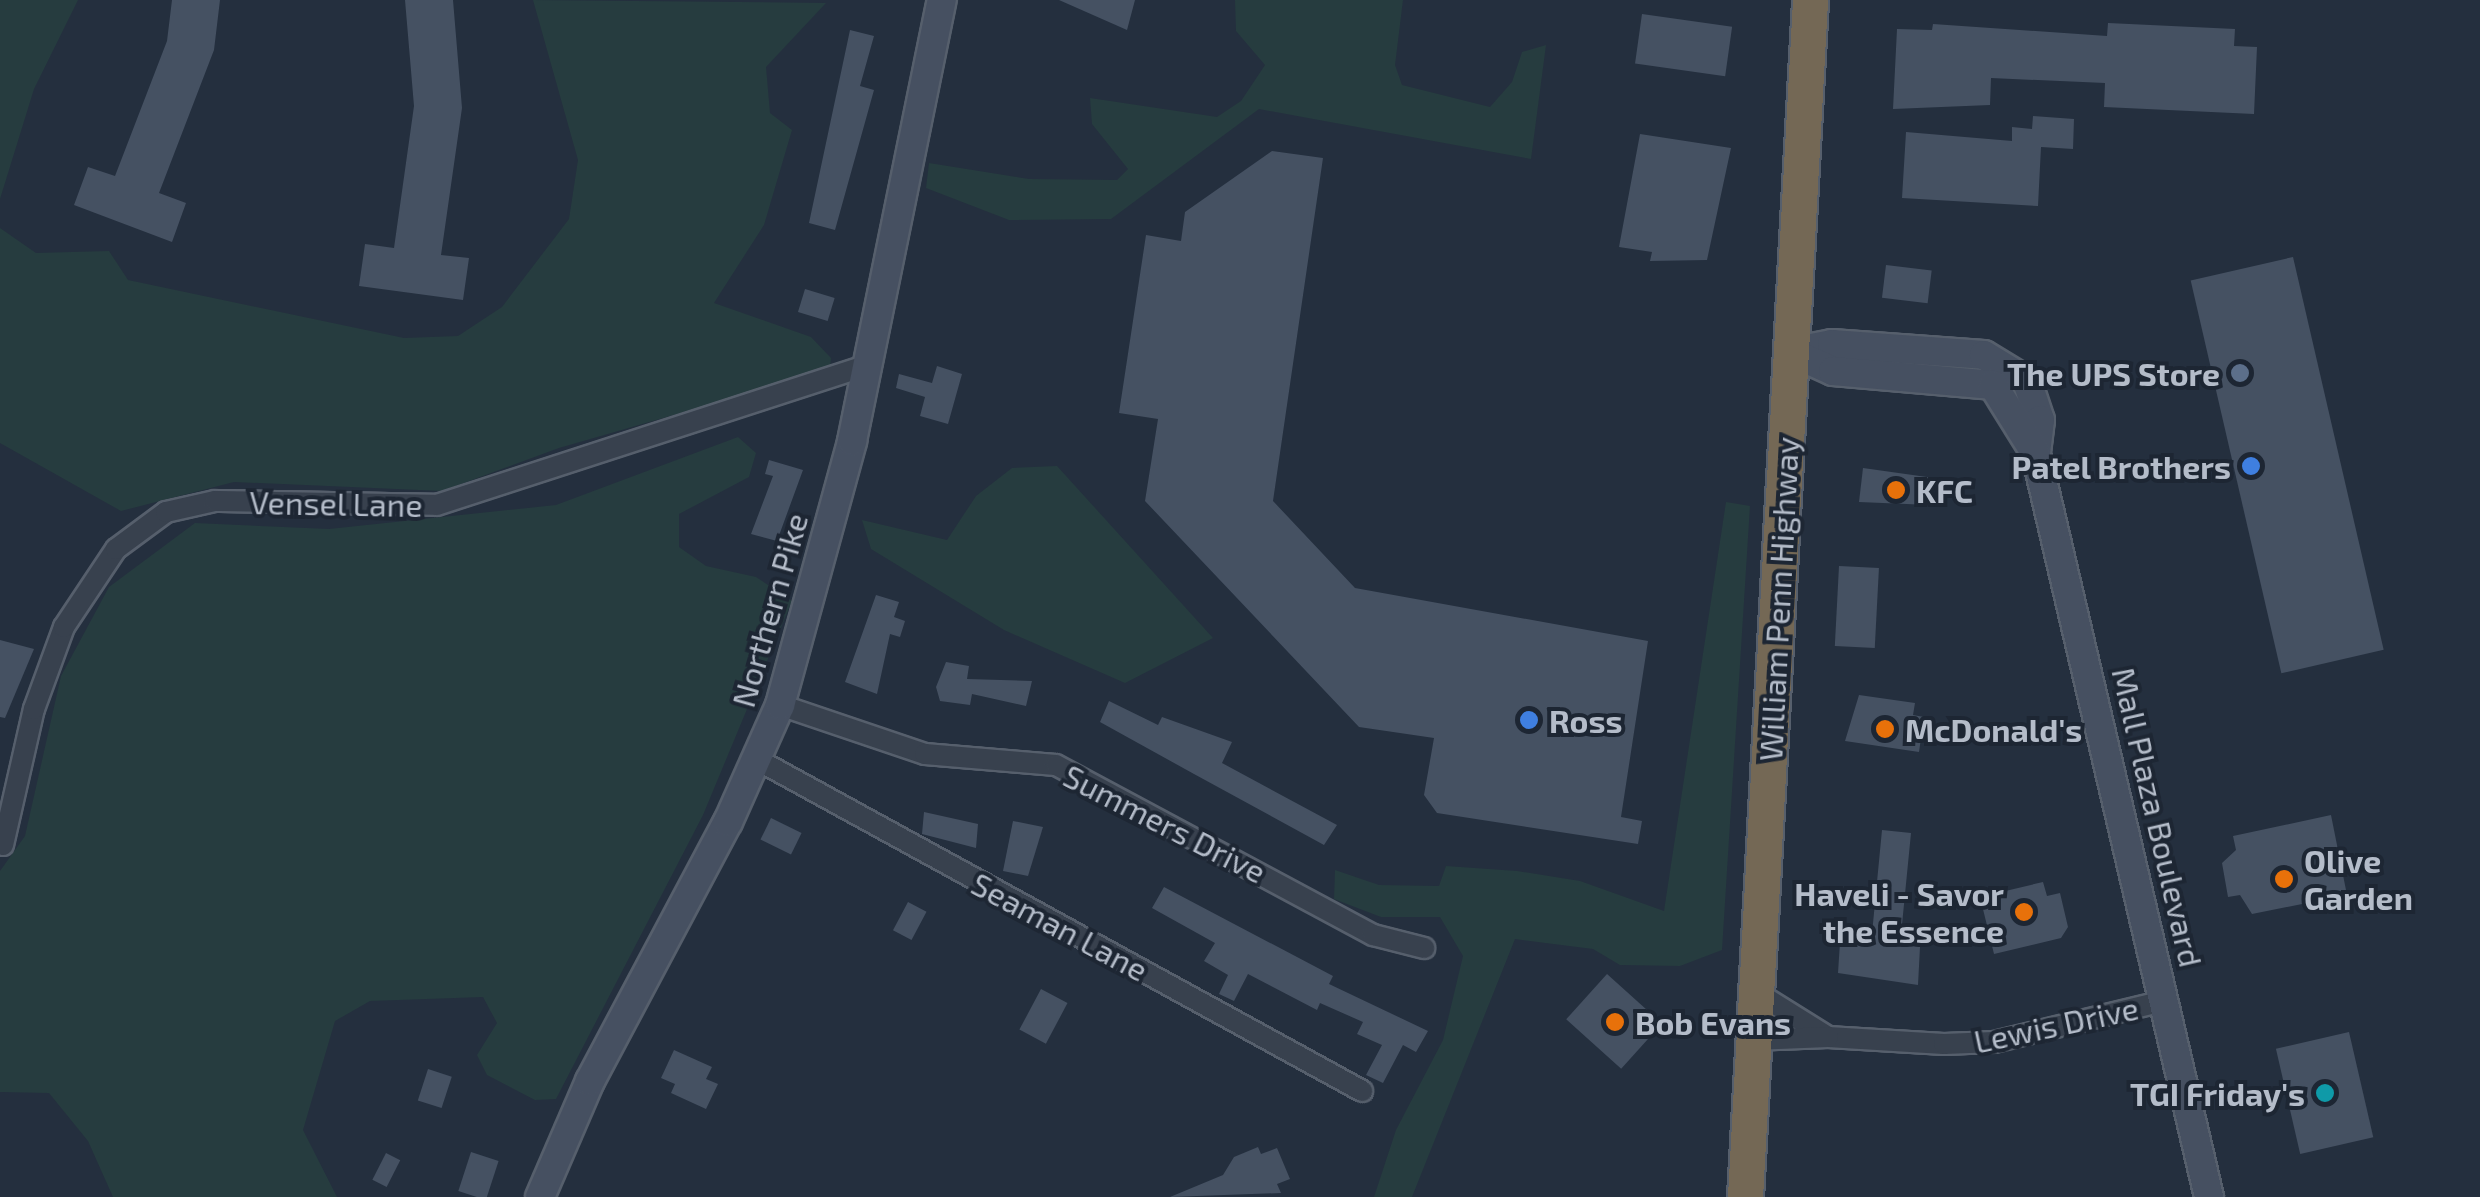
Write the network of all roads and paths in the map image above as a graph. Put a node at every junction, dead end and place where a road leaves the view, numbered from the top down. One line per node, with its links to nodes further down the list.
1 (942, 0): 4 (street, Northern Pike)
2 (1810, 0): 3 (highway, William Penn Highway)
3 (1791, 352): 9 (highway, William Penn Highway); 10 (street, Mall Plaza Boulevard)
4 (868, 364): 5 (street, Northern Pike); 7 (street, Vensel Lane)
5 (780, 705): 6 (street, Northern Pike); 8 (street, Summers Drive)
6 (758, 760): 13 (street, Seaman Lane); 14 (street, Northern Pike)
7 (4, 844)
8 (1424, 948)
9 (1756, 992): 11 (street); 12 (highway, William Penn Highway)
10 (2164, 1001): 11 (street, Lewis Drive); 16 (street, Mall Plaza Boulevard)
11 (1828, 1037): 12 (street, Lewis Drive)
12 (1753, 1040): 15 (highway, William Penn Highway)
13 (1362, 1091)
14 (540, 1197)
15 (1745, 1197)
16 (2209, 1197)

